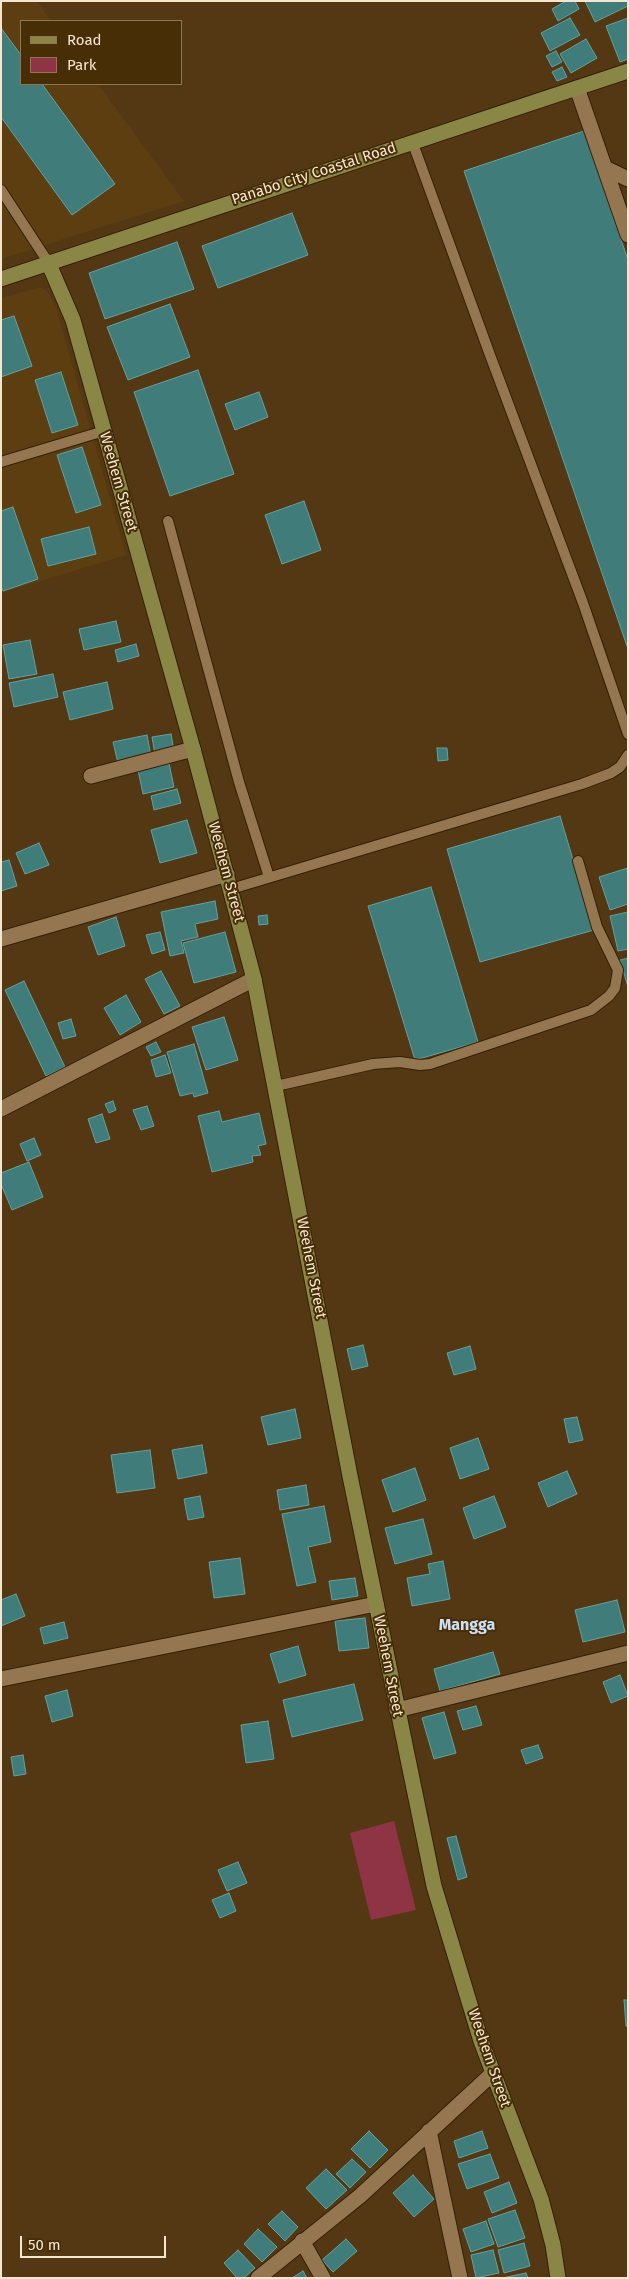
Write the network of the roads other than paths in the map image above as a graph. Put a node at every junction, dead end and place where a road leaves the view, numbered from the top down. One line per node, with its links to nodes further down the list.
1 (628, 70): 2 (street, Panabo City Coastal Road)
2 (577, 88): 3 (street, Panabo City Coastal Road); 4 (street)
3 (412, 141): 8 (street, Panabo City Coastal Road); 13 (lane)
4 (605, 168): 5 (street); 7 (street)
5 (628, 178)
6 (1, 190): 8 (lane)
7 (628, 235)
8 (48, 262): 9 (street, Panabo City Coastal Road); 10 (street, Weehem Street)
9 (1, 279)
10 (104, 431): 11 (lane); 14 (street, Weehem Street)
11 (1, 462)
12 (168, 521): 18 (lane)
13 (628, 734)
14 (193, 749): 16 (street); 19 (street, Weehem Street)
15 (628, 755): 18 (lane)
16 (91, 776)
17 (578, 861): 22 (lane)
18 (269, 877): 19 (lane)
19 (229, 881): 20 (street); 21 (street, Weehem Street)
20 (1, 939)
21 (254, 979): 22 (street, Weehem Street); 23 (street)
22 (276, 1086): 24 (street, Weehem Street)
23 (1, 1109)
24 (376, 1604): 26 (street); 27 (street, Weehem Street)
25 (628, 1653): 27 (street)
26 (1, 1679)
27 (397, 1710): 28 (street, Weehem Street)
28 (492, 2074): 29 (street); 34 (street, Weehem Street)
29 (429, 2131): 30 (street); 33 (street)
30 (302, 2241): 31 (street); 32 (street)
31 (258, 2278)
32 (323, 2278)
33 (460, 2278)
34 (558, 2278)

